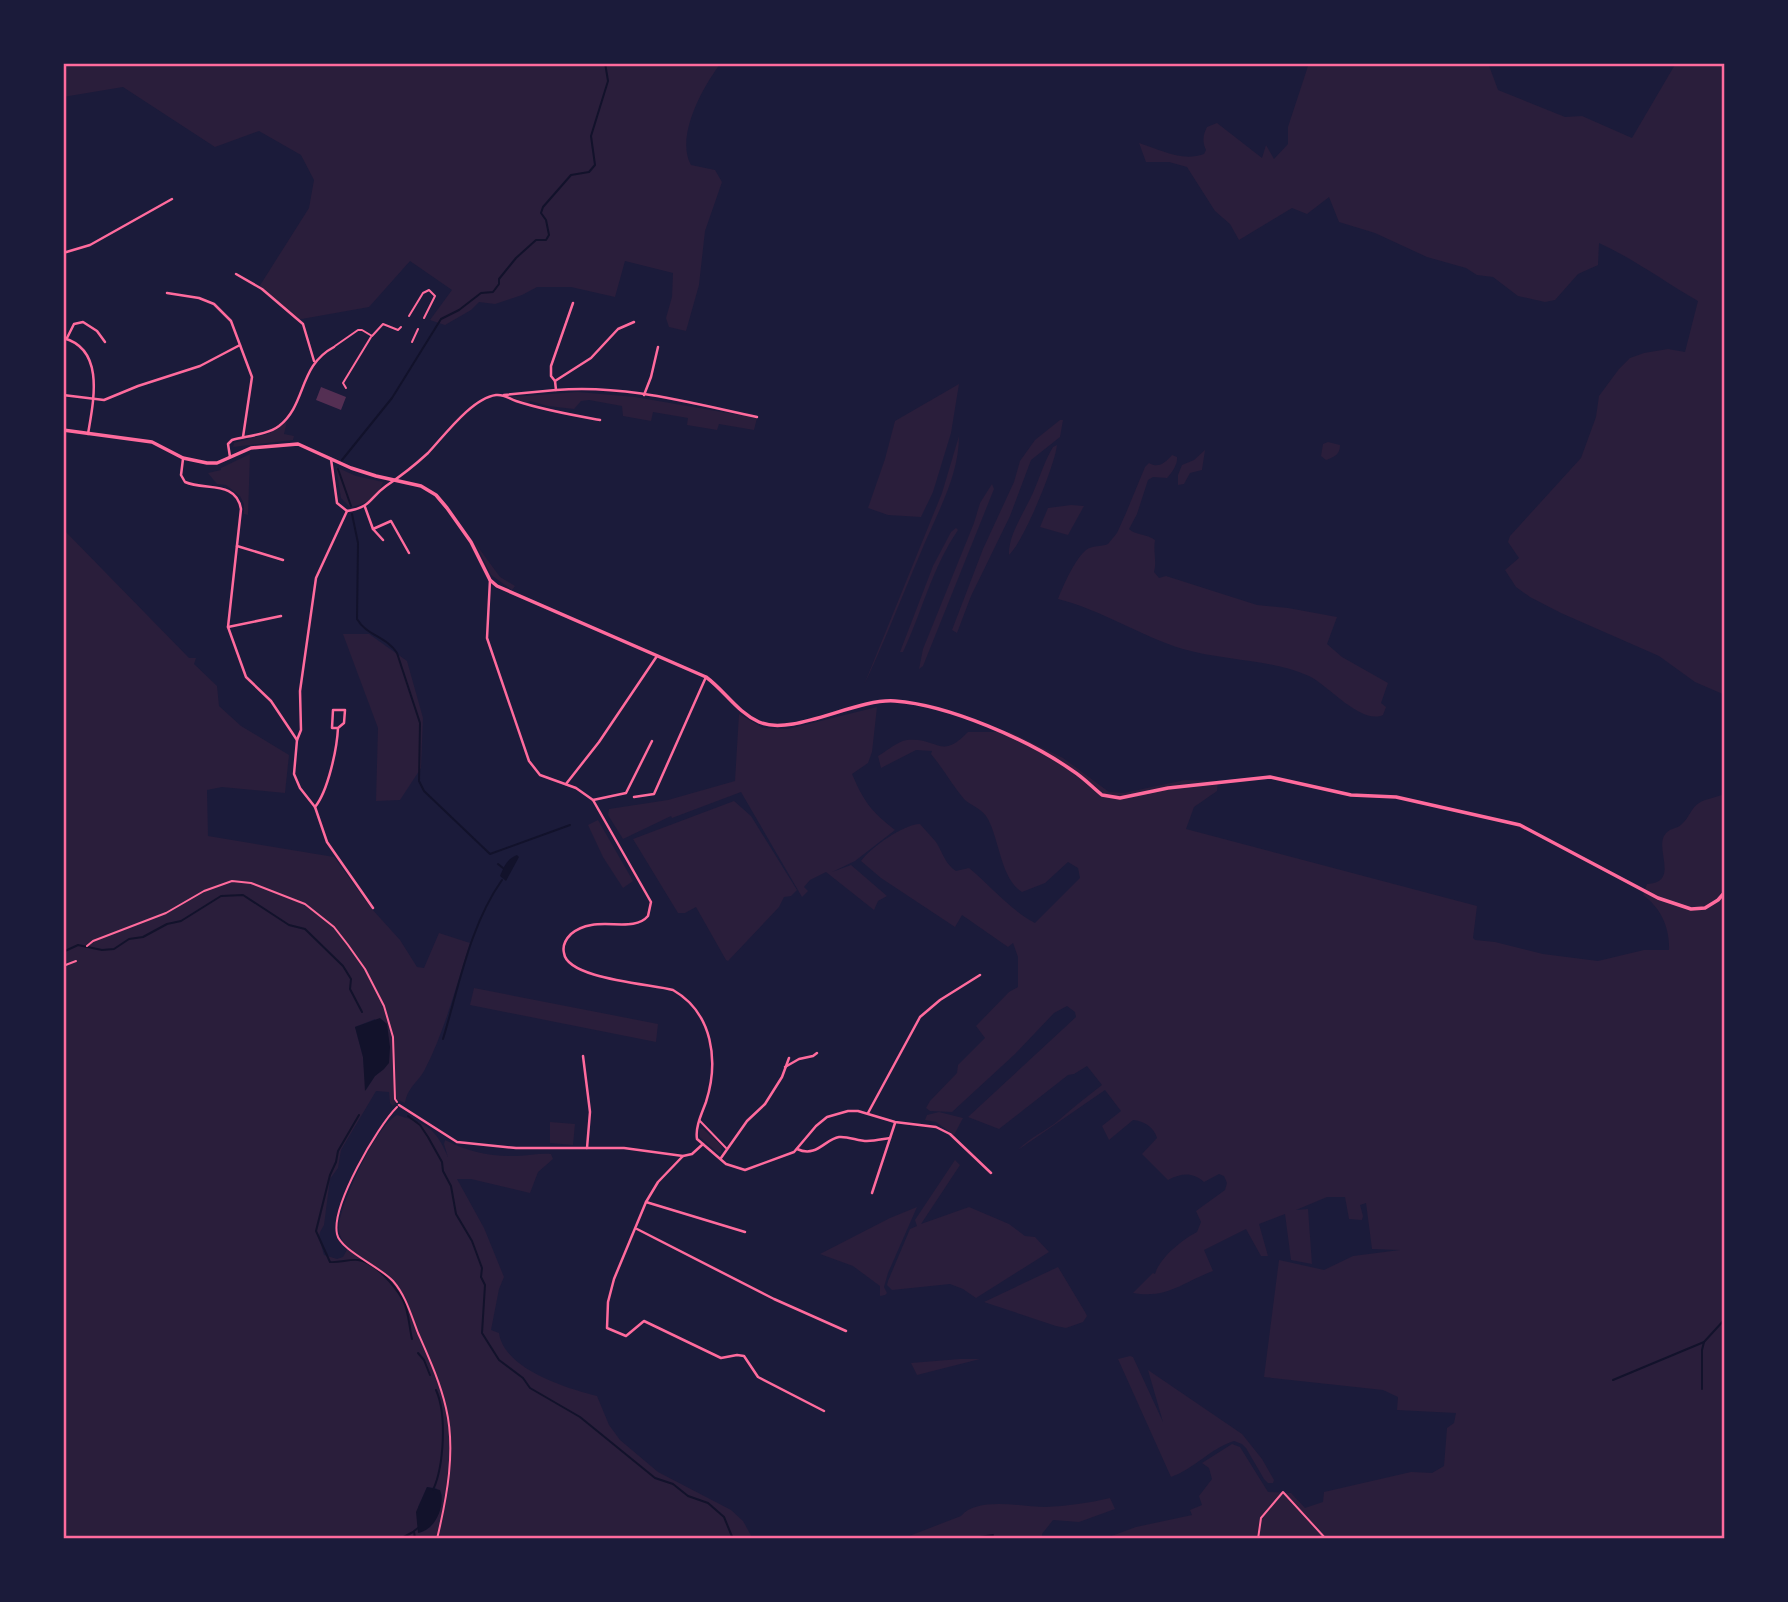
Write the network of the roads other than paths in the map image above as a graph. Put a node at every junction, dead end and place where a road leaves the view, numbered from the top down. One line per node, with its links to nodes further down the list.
1 (172, 199): 2 (street)
2 (63, 253)
3 (236, 274): 20 (street)
4 (167, 293): 5 (street)
5 (180, 295): 6 (street); 17 (street)
6 (179, 300)
7 (573, 303): 21 (street)
8 (409, 316): 9 (lane)
9 (424, 318)
10 (634, 322): 21 (street)
11 (401, 327): 13 (lane)
12 (418, 329): 16 (lane)
13 (372, 336): 18 (lane); 22 (lane)
14 (65, 338): 15 (street); 27 (street)
15 (105, 342)
16 (412, 342)
17 (240, 345): 27 (street); 32 (street)
18 (334, 347): 20 (street)
19 (659, 347): 26 (street)
20 (314, 361): 32 (street)
21 (555, 381): 23 (street)
22 (346, 388)
23 (556, 390): 25 (street); 26 (street)
24 (63, 395): 27 (street)
25 (504, 395): 29 (street); 36 (street)
26 (644, 395): 28 (street)
27 (93, 400): 31 (street)
28 (757, 417)
29 (600, 420)
30 (63, 430): 31 (street)
31 (88, 434): 34 (street)
32 (243, 437): 33 (street)
33 (230, 457): 34 (street); 35 (street)
34 (183, 458): 41 (street)
35 (331, 459): 36 (street); 38 (street)
36 (397, 480): 37 (street); 44 (street)
37 (365, 508): 38 (street); 39 (street)
38 (347, 511): 50 (street)
39 (373, 529): 40 (street); 42 (street)
40 (383, 540)
41 (237, 546): 43 (street); 46 (street)
42 (409, 553)
43 (283, 560)
44 (490, 580): 47 (street); 52 (street)
45 (281, 616): 46 (street)
46 (228, 627): 50 (street)
47 (657, 656): 48 (street); 52 (street)
48 (706, 677): 53 (street); 56 (street)
49 (338, 728): 49 (street); 55 (street)
50 (297, 740): 55 (street)
51 (652, 741): 54 (street)
52 (566, 784): 54 (street)
53 (634, 797)
54 (593, 800): 65 (street)
55 (315, 807): 57 (street)
56 (1725, 892)
57 (373, 908)
58 (979, 975): 64 (street)
59 (817, 1053): 62 (street)
60 (583, 1056): 69 (street)
61 (789, 1058): 62 (street)
62 (785, 1068): 70 (street)
63 (399, 1105): 69 (street)
64 (868, 1113): 66 (street); 71 (street)
65 (700, 1121): 68 (street); 70 (lane)
66 (895, 1122): 67 (street); 74 (street)
67 (890, 1138): 71 (street); 75 (street)
68 (703, 1144): 72 (street); 73 (street)
69 (587, 1147): 72 (street)
70 (727, 1149): 73 (street)
71 (797, 1149): 73 (street)
72 (683, 1156): 76 (street)
73 (720, 1159)
74 (991, 1173)
75 (872, 1193)
76 (646, 1202): 77 (street); 78 (street)
77 (637, 1229): 79 (street); 80 (street)
78 (746, 1232)
79 (846, 1331)
80 (824, 1411)

